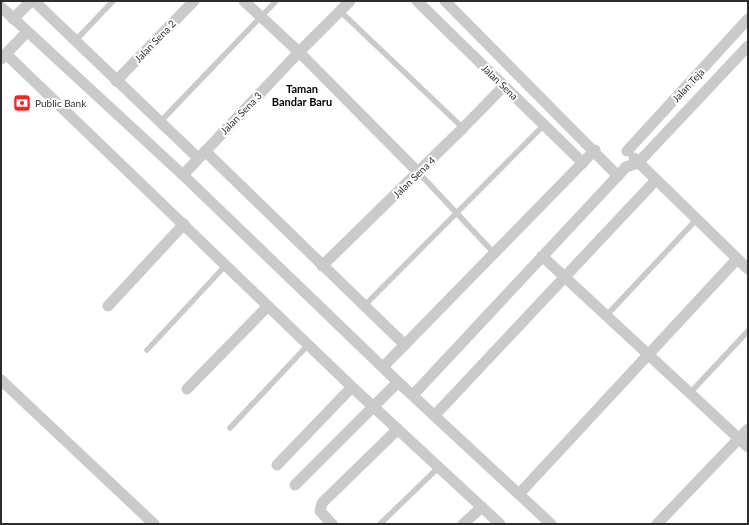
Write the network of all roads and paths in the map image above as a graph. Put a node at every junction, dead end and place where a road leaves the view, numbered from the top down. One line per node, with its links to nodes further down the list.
1 (31, 1): 13 (street)
2 (34, 1): 16 (street)
3 (113, 1): 16 (lane)
4 (194, 1): 20 (street, Jalan Sena 2)
5 (244, 1): 12 (street)
6 (276, 1): 12 (lane)
7 (350, 1): 11 (street, Jalan Sena 3)
8 (417, 1): 21 (street, Jalan Sena)
9 (445, 1): 25 (street)
10 (1, 7): 13 (street)
11 (340, 11): 18 (street, Jalan Sena 3); 24 (lane)
12 (261, 17): 18 (street); 22 (lane)
13 (13, 19): 15 (street)
14 (748, 19): 26 (street, Jalan Teja)
15 (27, 32): 19 (street); 32 (street)
16 (75, 41): 20 (street)
17 (748, 46): 29 (street, Jalan Teja)
18 (300, 52): 27 (street, Jalan Sena 3); 31 (street)
19 (4, 57): 37 (street)
20 (116, 81): 22 (street)
21 (504, 86): 23 (street, Jalan Sena); 24 (street, Jalan Sena 4)
22 (159, 122): 27 (street)
23 (544, 125): 28 (street, Jalan Sena); 35 (lane)
24 (463, 128): 31 (street, Jalan Sena 4)
25 (595, 150): 28 (street); 33 (street)
26 (627, 151): 29 (street); 30 (street)
27 (201, 154): 32 (street, Jalan Sena 3); 42 (street)
28 (583, 163): 38 (street)
29 (638, 163): 30 (street); 34 (street)
30 (626, 167): 33 (street)
31 (418, 172): 35 (lane); 42 (street, Jalan Sena 4)
32 (183, 175): 54 (street)
33 (618, 176): 39 (street)
34 (655, 181): 36 (street); 44 (street)
35 (456, 213): 38 (lane); 47 (lane)
36 (696, 220): 40 (street); 48 (lane)
37 (184, 224): 41 (street); 45 (street)
38 (494, 253): 50 (street)
39 (542, 256): 44 (street); 60 (street)
40 (737, 259): 43 (street); 53 (street)
41 (226, 265): 46 (street); 52 (lane)
42 (322, 266): 47 (street)
43 (748, 269)
44 (565, 277): 48 (street); 62 (street)
45 (108, 306)
46 (268, 306): 51 (street); 58 (street)
47 (364, 306): 50 (street)
48 (606, 316): 53 (street)
49 (748, 331): 59 (lane)
50 (405, 344): 54 (street)
51 (308, 346): 57 (street); 63 (lane)
52 (147, 350)
53 (648, 354): 59 (street); 71 (street)
54 (383, 367): 56 (street)
55 (1, 380): 73 (street)
56 (398, 382): 60 (street); 61 (street)
57 (352, 387): 61 (street); 68 (street)
58 (187, 389)
59 (690, 393): 66 (street)
60 (413, 395): 62 (street)
61 (372, 406): 64 (street); 70 (street)
62 (435, 416): 71 (street)
63 (230, 428)
64 (398, 429): 69 (street); 74 (street)
65 (748, 429): 66 (street)
66 (739, 439): 67 (street); 79 (street)
67 (748, 447)
68 (277, 465)
69 (439, 467): 72 (street); 75 (lane)
70 (295, 485)
71 (519, 494): 78 (street)
72 (482, 507): 76 (street); 77 (street)
73 (154, 524)
74 (332, 524)
75 (380, 524)
76 (463, 524)
77 (500, 524)
78 (551, 524)
79 (657, 524)

